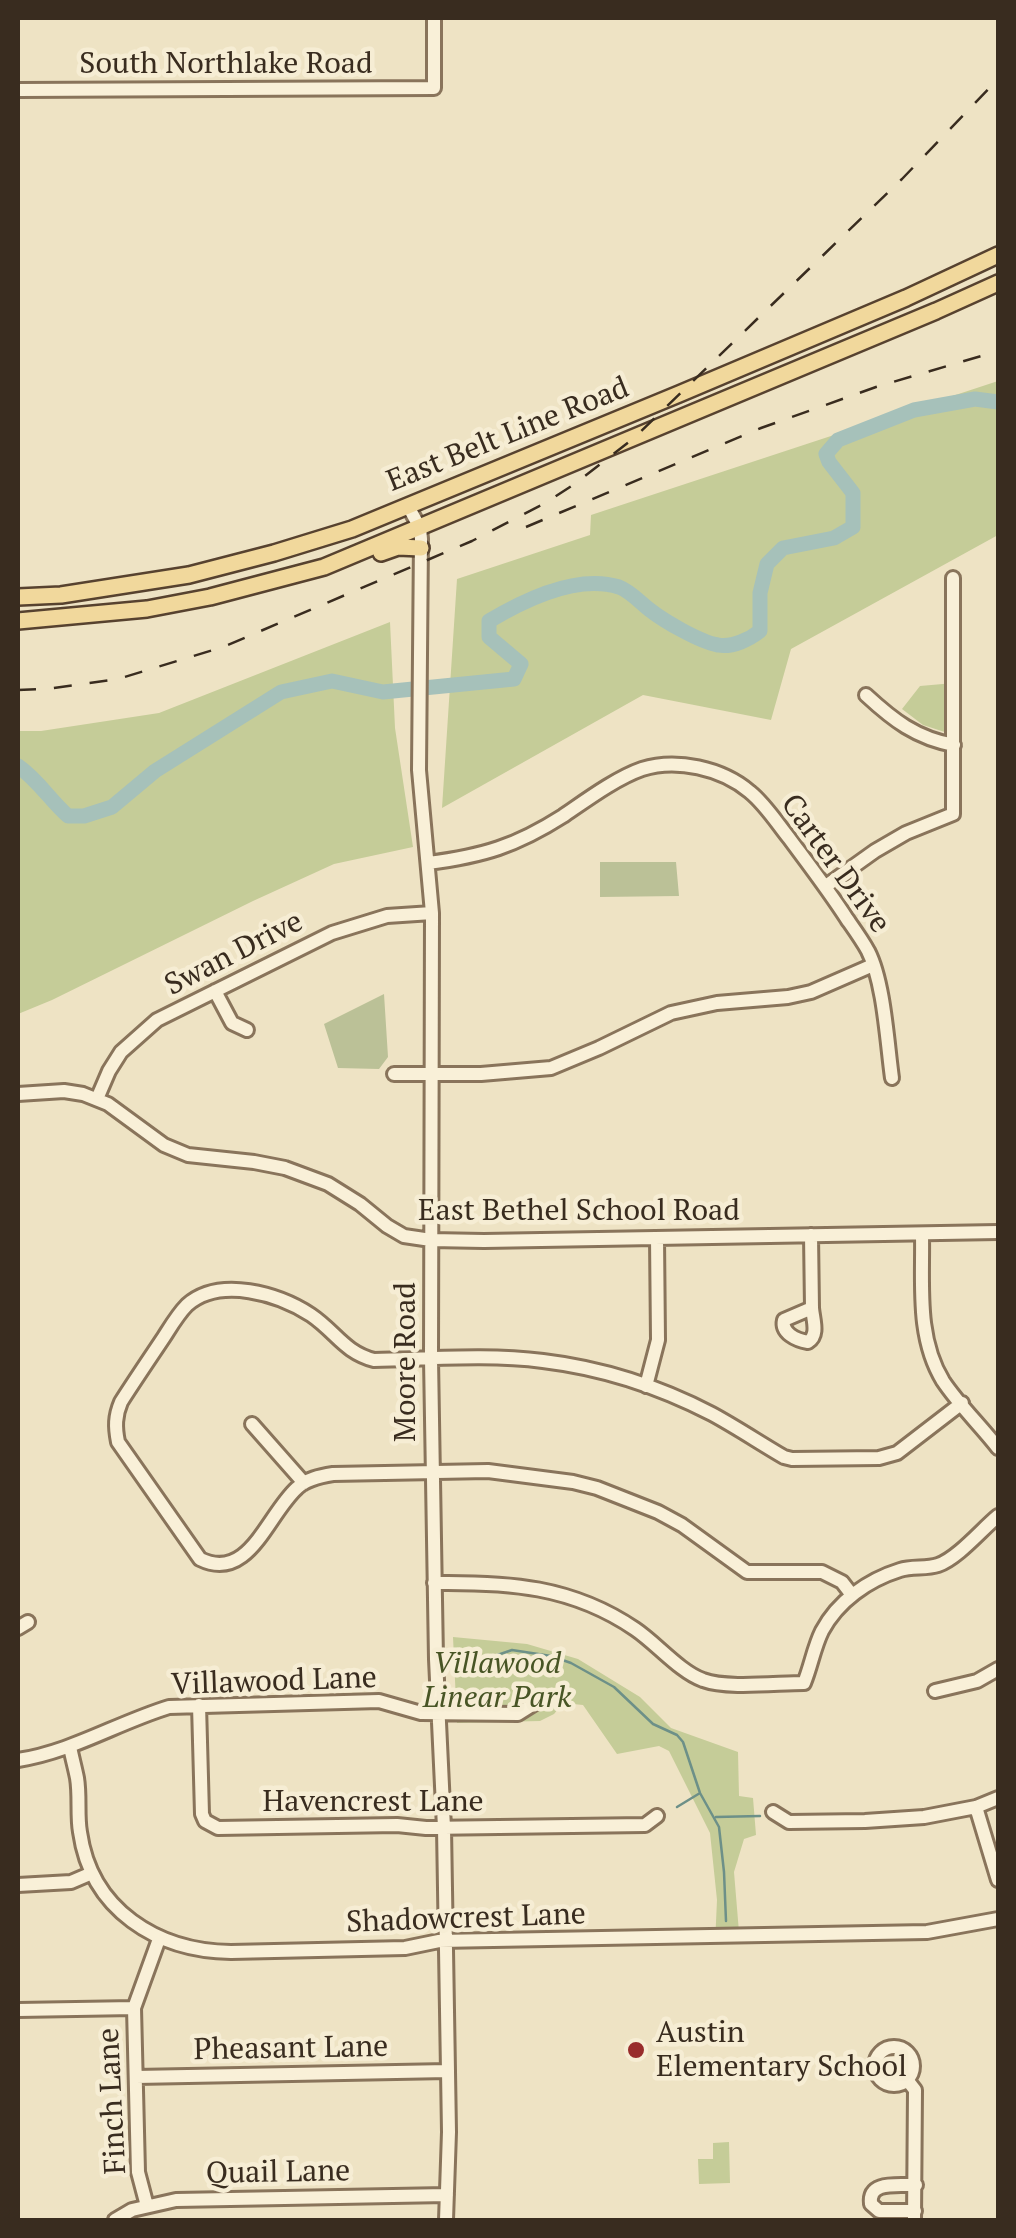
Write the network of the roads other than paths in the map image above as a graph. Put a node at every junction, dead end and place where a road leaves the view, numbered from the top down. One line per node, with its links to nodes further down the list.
1 (434, 18): 2 (street, South Northlake Road)
2 (18, 90)
3 (998, 255): 5 (main road, East Belt Line Road)
4 (998, 283): 6 (main road, East Belt Line Road)
5 (832, 328): 6 (main road); 7 (main road, East Belt Line Road)
6 (841, 351): 8 (main road, East Belt Line Road)
7 (408, 506): 8 (street, Moore Road); 12 (main road, East Belt Line Road)
8 (420, 528): 9 (street, Moore Road); 10 (main road, East Belt Line Road)
9 (421, 548): 10 (main road); 16 (street, Moore Road)
10 (324, 566): 13 (main road, East Belt Line Road)
11 (953, 578): 15 (street)
12 (18, 597)
13 (18, 621)
14 (866, 695): 15 (street)
15 (954, 745): 17 (street)
16 (428, 862): 17 (street, Carter Drive); 18 (street, Moore Road)
17 (826, 886): 19 (street, Carter Drive)
18 (432, 913): 20 (street, Swan Drive); 23 (street, Moore Road)
19 (873, 965): 23 (street); 24 (street, Carter Drive)
20 (215, 991): 21 (street); 26 (street, Swan Drive)
21 (247, 1030)
22 (394, 1074): 23 (street)
23 (430, 1076): 31 (street, Moore Road)
24 (892, 1078)
25 (18, 1094): 26 (street, East Bethel School Road)
26 (97, 1099): 31 (street, East Bethel School Road)
27 (998, 1232): 28 (street, East Bethel School Road)
28 (922, 1234): 29 (street, East Bethel School Road); 35 (street)
29 (811, 1235): 30 (street, East Bethel School Road); 32 (street)
30 (657, 1238): 31 (street, East Bethel School Road); 34 (street)
31 (431, 1240): 33 (street, Moore Road)
32 (812, 1308)
33 (431, 1359): 34 (street); 38 (street, Moore Road); 39 (street)
34 (646, 1386): 35 (street)
35 (962, 1403): 37 (street)
36 (252, 1424): 39 (street)
37 (998, 1448)
38 (432, 1472): 39 (street); 41 (street, Moore Road); 42 (street)
39 (304, 1483)
40 (998, 1516): 42 (street)
41 (434, 1583): 42 (street); 47 (street, Moore Road)
42 (852, 1595)
43 (998, 1669): 44 (street)
44 (935, 1691)
45 (537, 1702): 47 (street, Villawood Lane)
46 (199, 1705): 47 (street, Villawood Lane); 48 (street, Villawood Lane); 54 (street, Havencrest Lane)
47 (439, 1713): 54 (street, Moore Road)
48 (70, 1748): 49 (street, Villawood Lane); 55 (street, Shadowcrest Lane)
49 (18, 1760)
50 (998, 1798): 51 (street)
51 (976, 1807): 52 (street); 56 (street)
52 (773, 1812)
53 (658, 1816): 54 (street, Havencrest Lane)
54 (444, 1828): 60 (street, Moore Road)
55 (92, 1873): 57 (street); 59 (street, Shadowcrest Lane)
56 (998, 1880)
57 (18, 1885)
58 (998, 1919): 60 (street, Shadowcrest Lane)
59 (159, 1938): 60 (street, Shadowcrest Lane); 61 (street, Finch Lane)
60 (446, 1941): 63 (street, Moore Road)
61 (134, 2008): 62 (street); 64 (street, Finch Lane)
62 (18, 2010)
63 (448, 2071): 64 (street, Pheasant Lane); 67 (street, Moore Road)
64 (136, 2077): 68 (street, Finch Lane)
65 (908, 2080): 66 (street)
66 (916, 2185): 69 (street); 69 (street)
67 (447, 2194): 68 (street, Quail Lane); 71 (street, Moore Road)
68 (147, 2206): 70 (street, Quail Lane)
69 (915, 2216)
70 (114, 2220)
71 (446, 2220)

